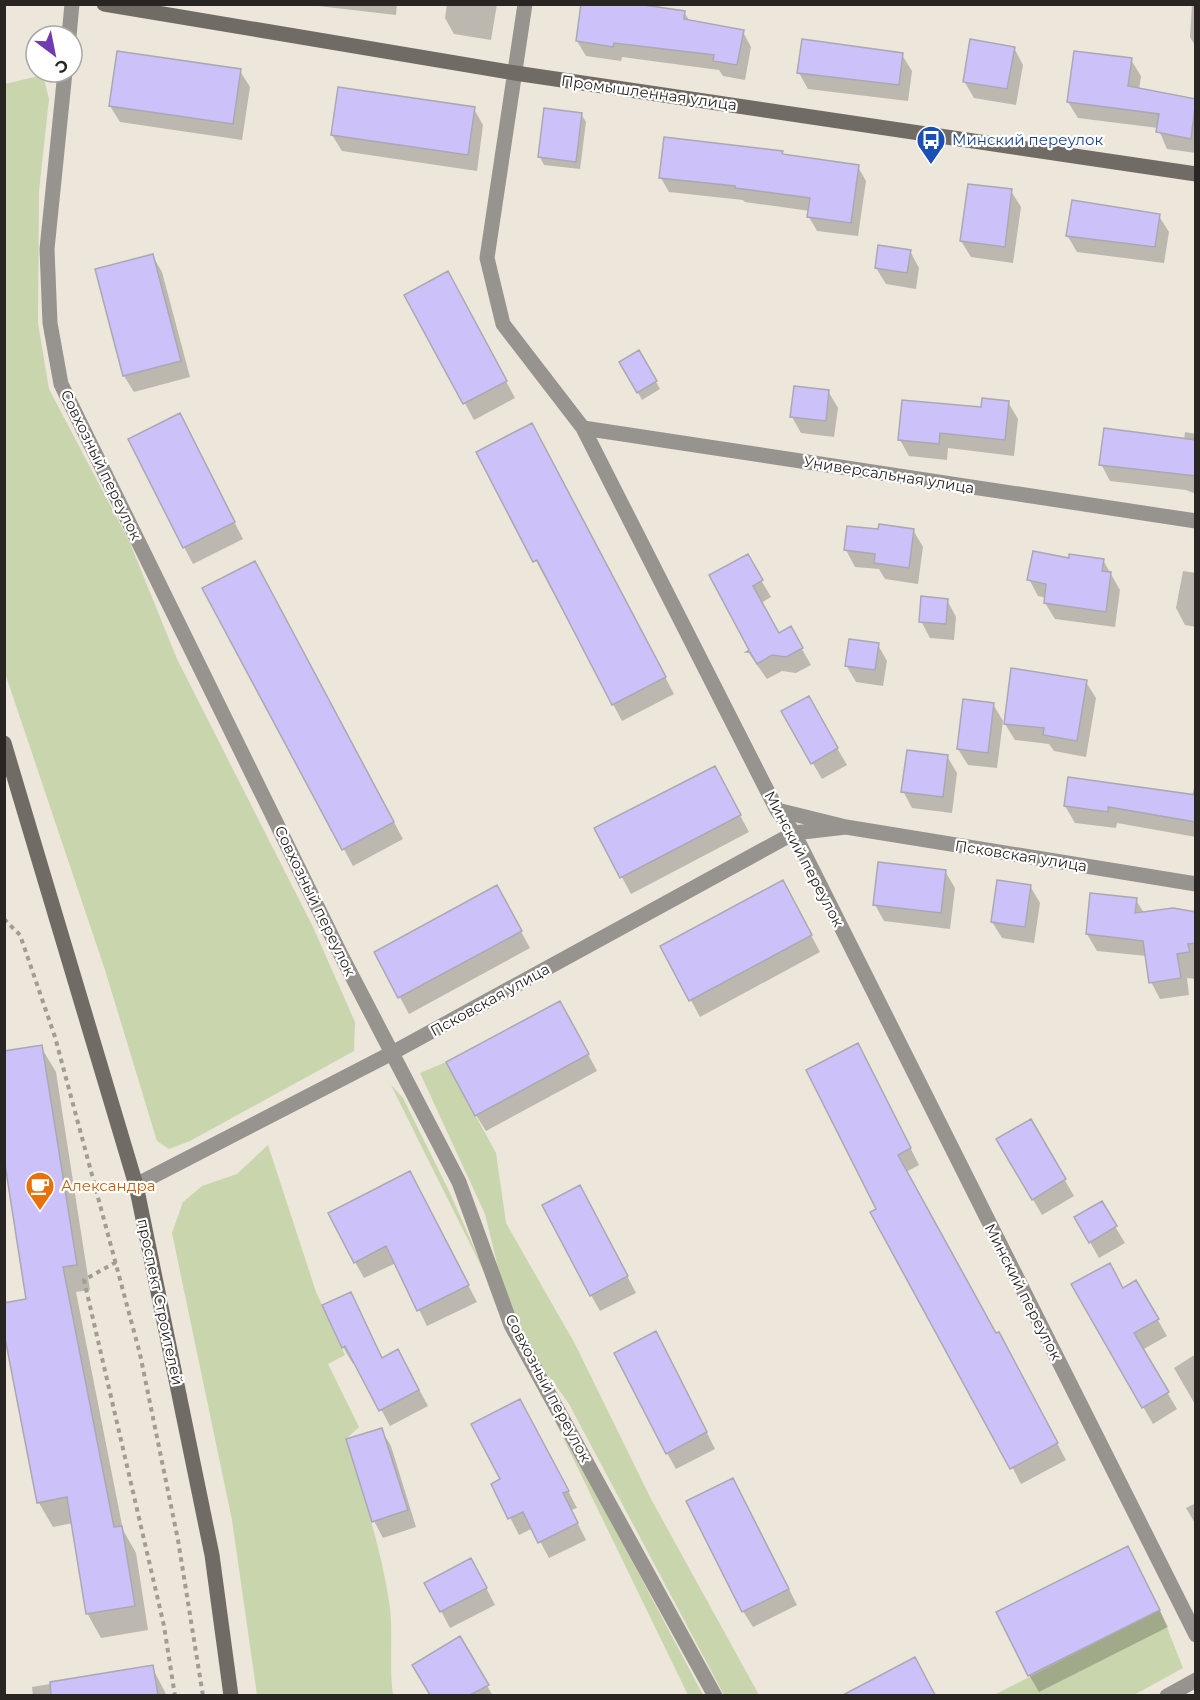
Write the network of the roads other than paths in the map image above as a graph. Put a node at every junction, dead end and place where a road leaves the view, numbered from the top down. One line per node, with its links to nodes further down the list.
1 (72, 4): 4 (street)
2 (104, 4): 5 (main road, Промышленная улица)
3 (525, 4): 5 (street, Минский переулок)
4 (70, 24)
5 (515, 73): 7 (main road, Промышленная улица); 8 (street, Минский переулок)
6 (64, 84): 15 (street, Совхозный переулок)
7 (1196, 174)
8 (583, 428): 9 (street, Универсальная улица); 11 (street, Минский переулок)
9 (1196, 521)
10 (4, 743): 16 (main road, проспект Строителей)
11 (777, 810): 12 (street, Псковская улица); 13 (street, Минский переулок)
12 (846, 827): 13 (street, Псковская улица); 14 (street, Псковская улица)
13 (794, 833): 15 (street, Псковская улица); 17 (street, Минский переулок)
14 (1196, 884)
15 (392, 1053): 16 (street, Псковская улица); 20 (street, Совхозный переулок)
16 (136, 1185): 19 (main road, проспект Строителей)
17 (1196, 1635)
18 (1196, 1680): 21 (street)
19 (231, 1695)
20 (715, 1695)
21 (1167, 1695)

